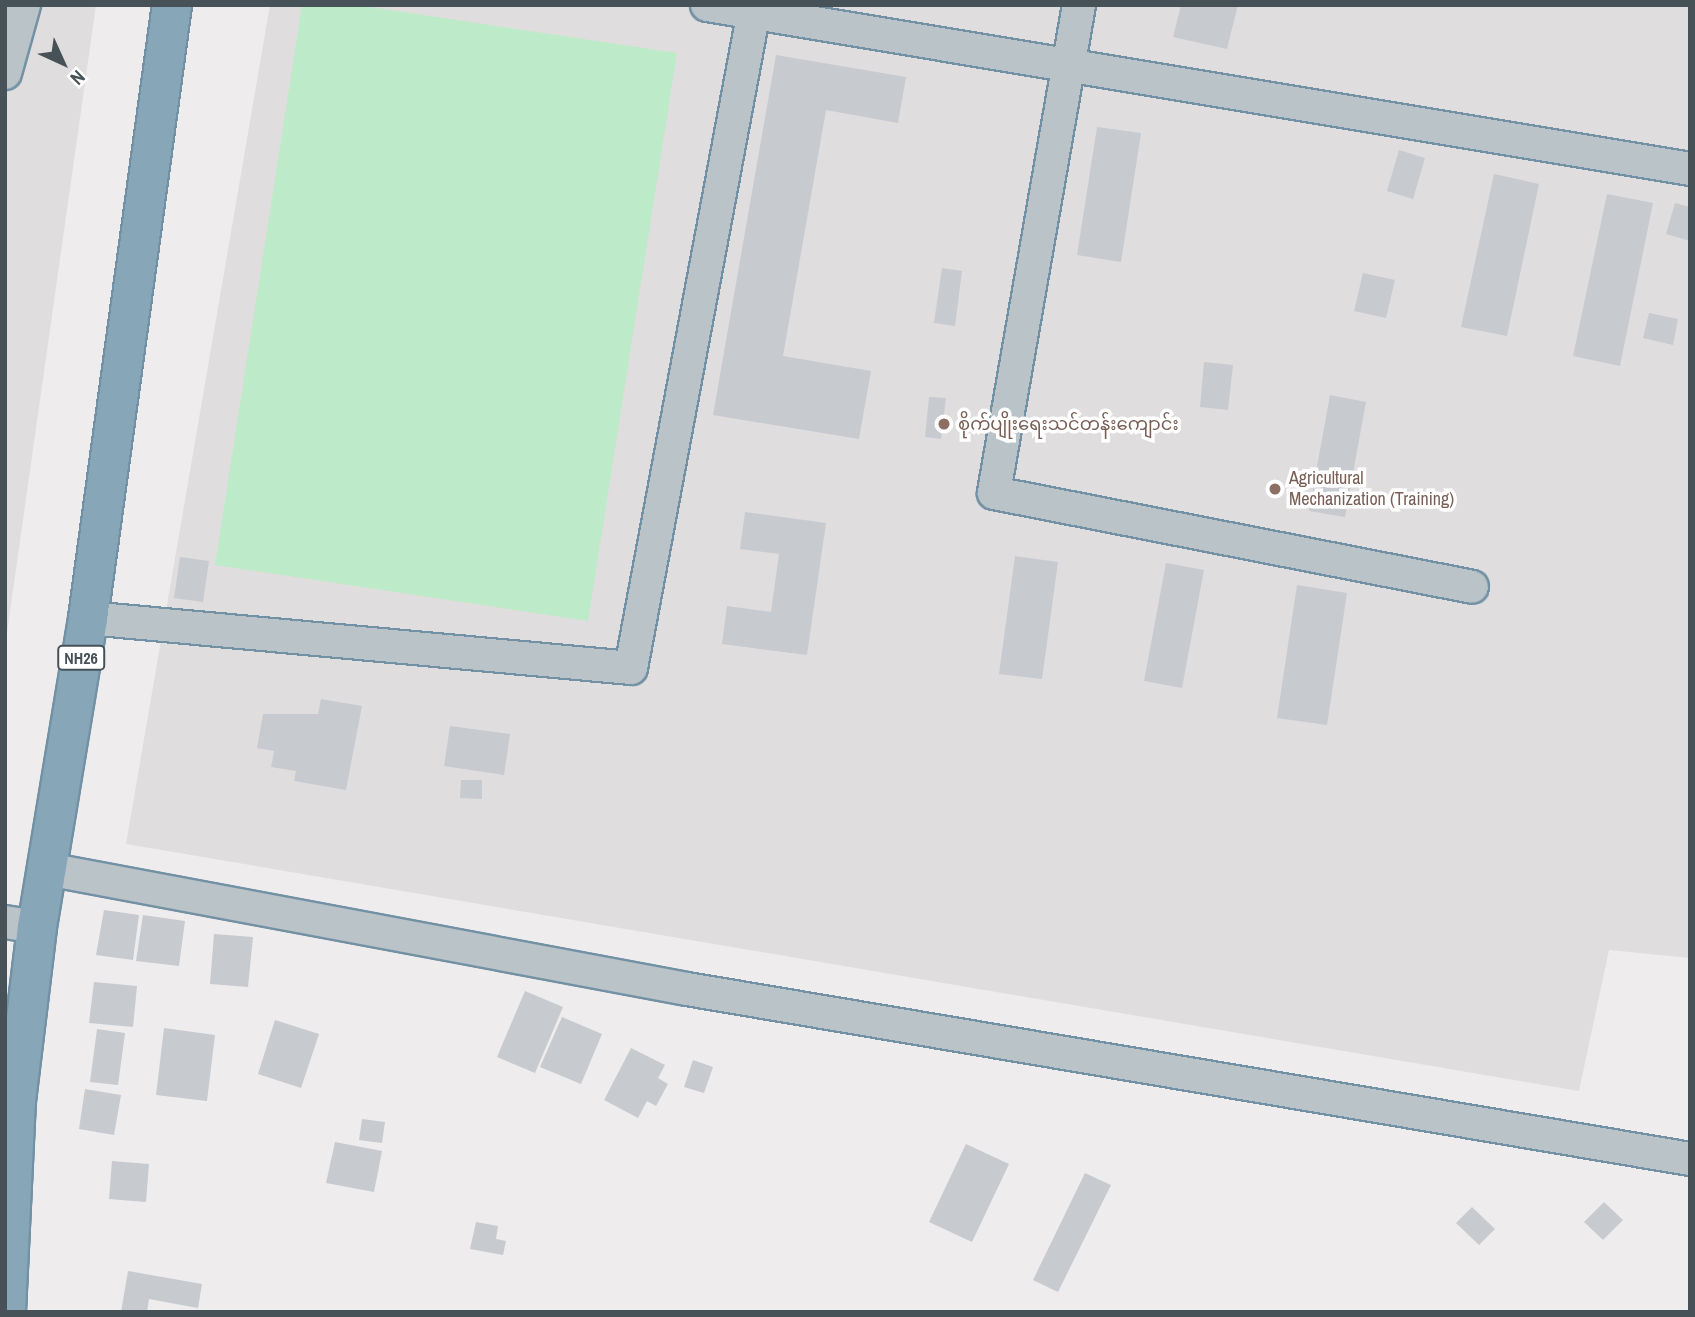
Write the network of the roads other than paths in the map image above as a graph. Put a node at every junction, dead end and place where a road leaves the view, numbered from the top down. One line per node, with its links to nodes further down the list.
1 (24, 5): 7 (street)
2 (172, 5): 10 (highway, NH26)
3 (707, 5): 5 (street)
4 (1079, 5): 6 (street)
5 (754, 11): 6 (street); 10 (street)
6 (1069, 63): 8 (street); 9 (street)
7 (5, 73)
8 (1690, 169)
9 (1472, 586)
10 (88, 618): 11 (highway, NH26)
11 (47, 869): 12 (highway, NH26); 13 (street)
12 (21, 924): 14 (highway, NH26)
13 (1690, 1159)
14 (6, 1312)

